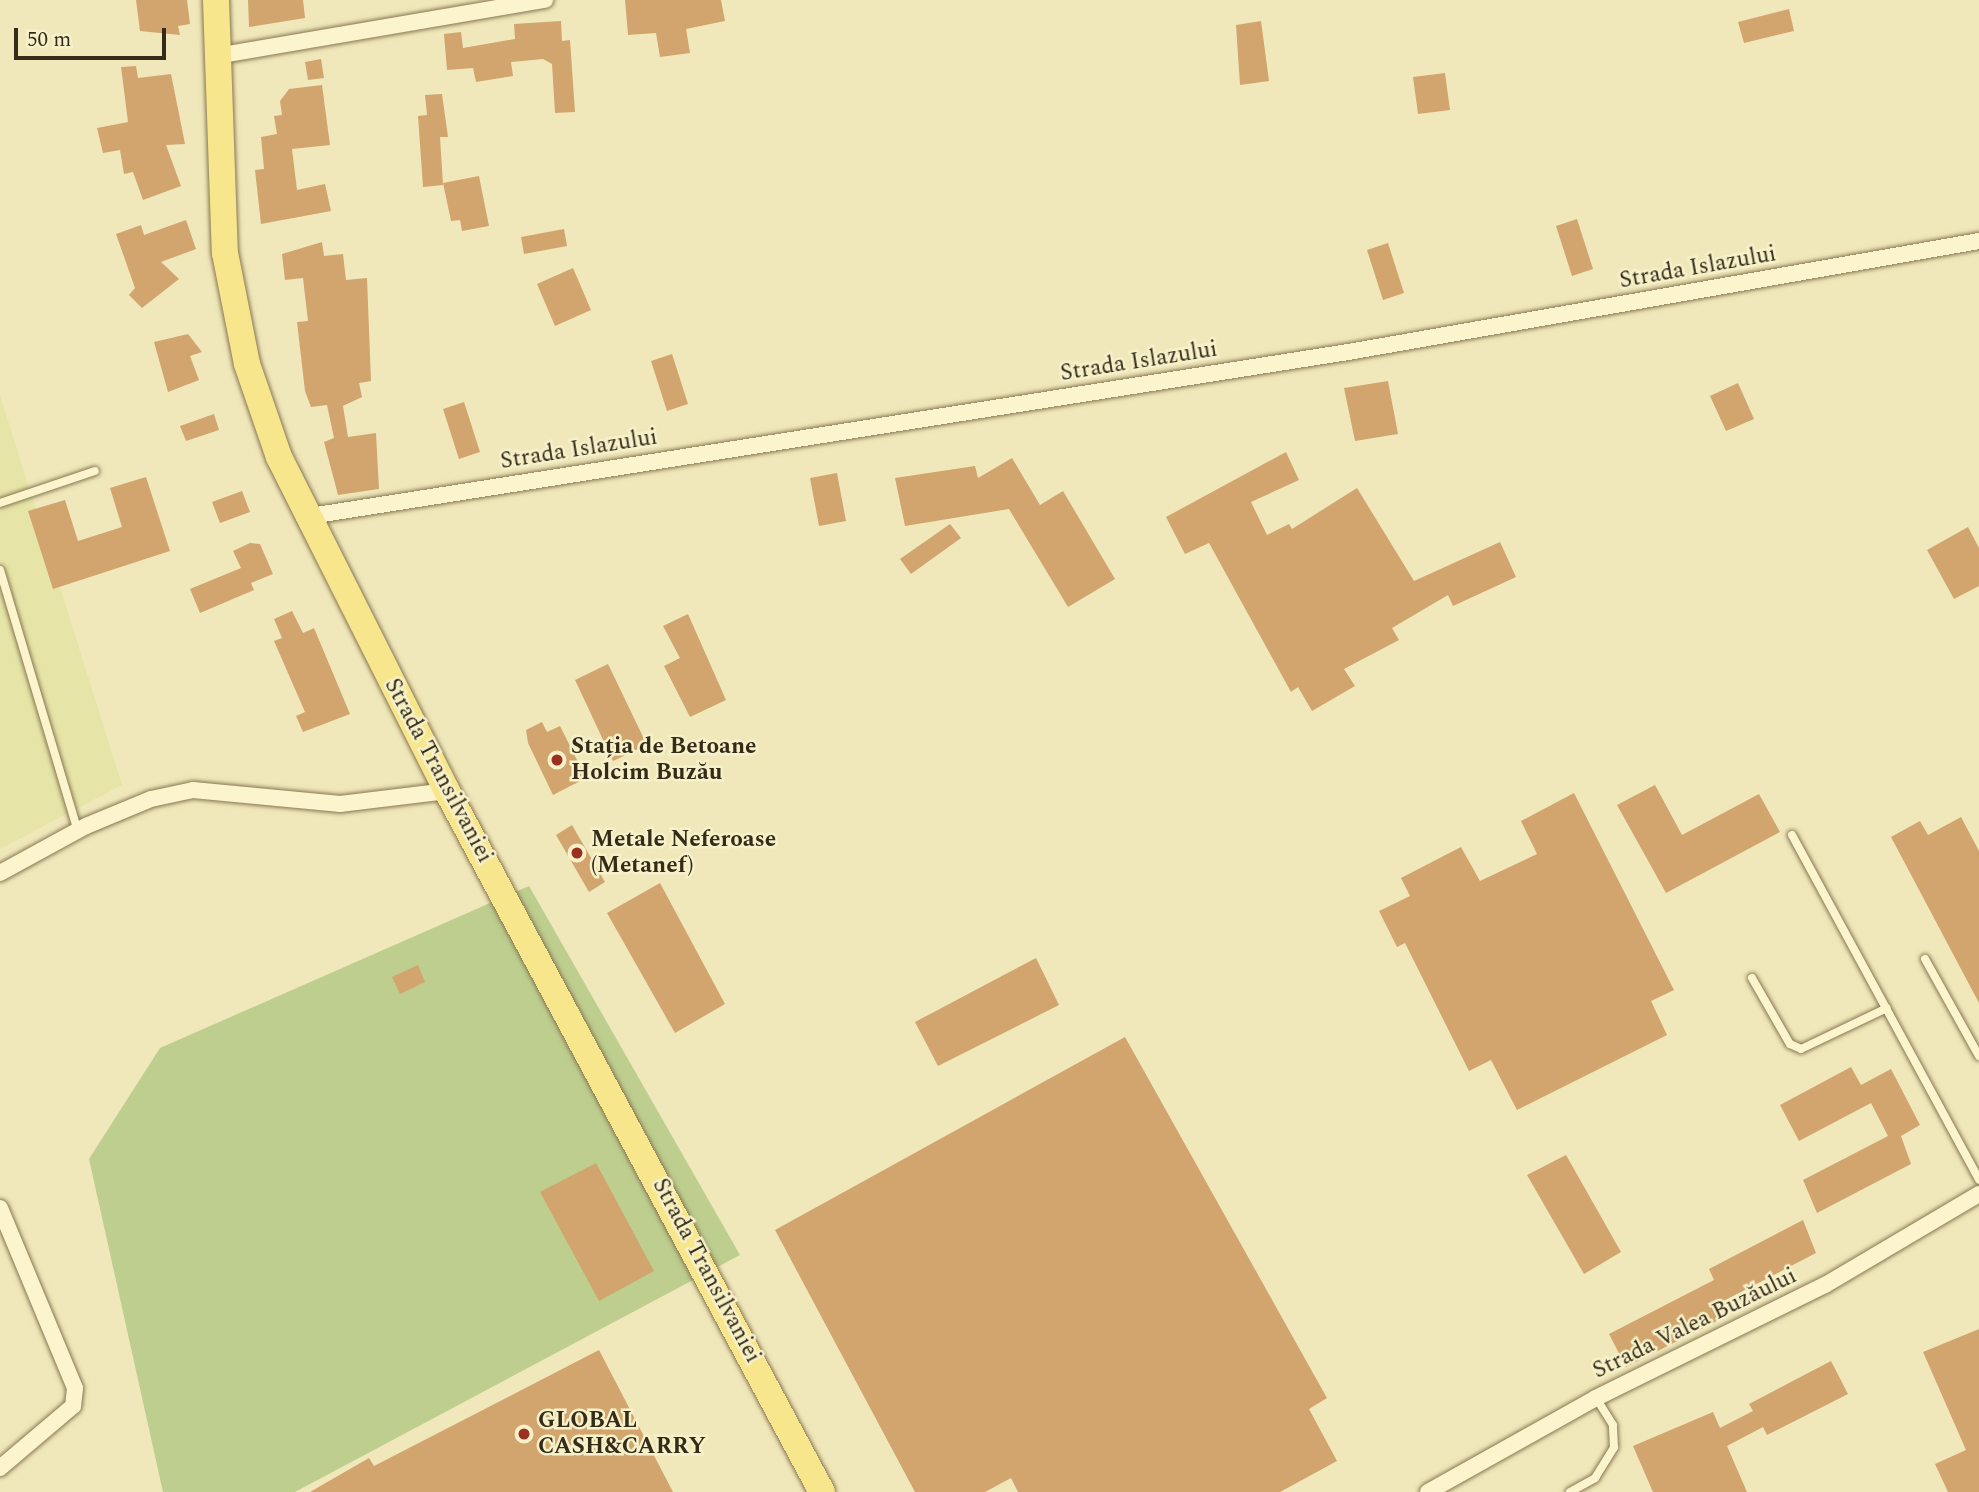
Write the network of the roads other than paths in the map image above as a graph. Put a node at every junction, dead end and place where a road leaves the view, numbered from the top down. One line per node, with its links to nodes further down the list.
1 (216, 0): 3 (main road, Strada Transilvaniei)
2 (545, 0): 3 (street)
3 (216, 56): 7 (main road, Strada Transilvaniei)
4 (1979, 241): 7 (street, Strada Islazului)
5 (95, 471): 6 (lane)
6 (0, 503)
7 (304, 517): 9 (main road, Strada Transilvaniei)
8 (0, 570): 10 (lane)
9 (447, 791): 10 (street); 22 (main road, Strada Transilvaniei)
10 (78, 831): 12 (street)
11 (1792, 835): 15 (lane)
12 (0, 873)
13 (1925, 959): 16 (lane)
14 (1752, 978): 15 (lane)
15 (1886, 1008): 17 (lane)
16 (1979, 1056)
17 (1979, 1179)
18 (1979, 1194): 20 (street, Strada Valea Buzăului)
19 (0, 1208): 21 (street)
20 (1596, 1398): 23 (street, Strada Valea Buzăului); 24 (lane)
21 (0, 1468)
22 (822, 1492)
23 (1428, 1492)
24 (1570, 1492)

